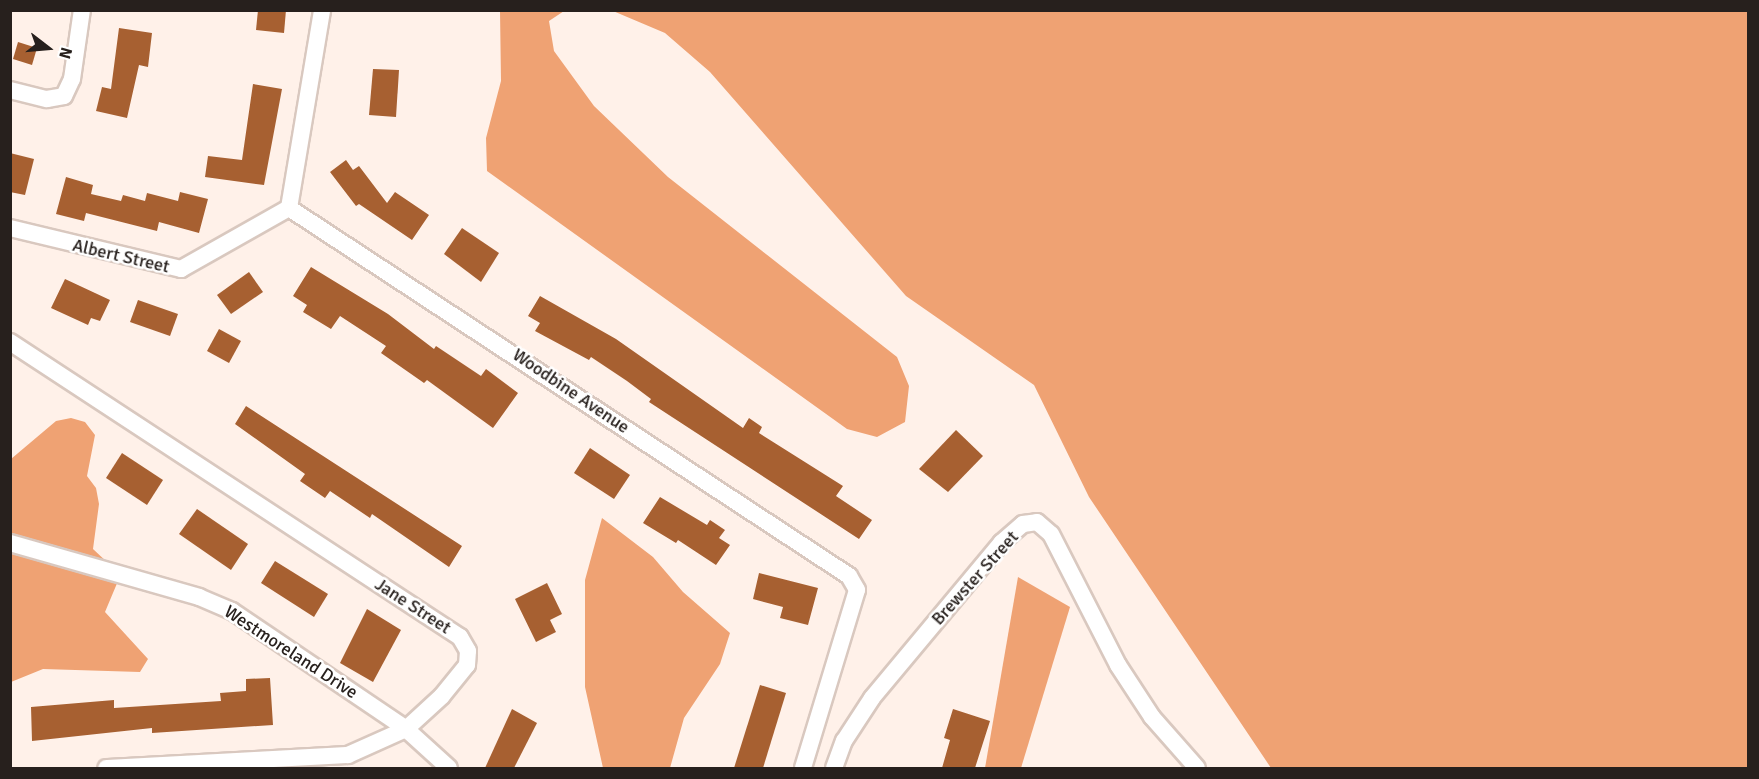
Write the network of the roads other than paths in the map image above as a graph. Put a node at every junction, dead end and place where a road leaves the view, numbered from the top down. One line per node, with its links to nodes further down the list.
1 (82, 10): 3 (street)
2 (322, 10): 4 (street)
3 (10, 90)
4 (290, 208): 5 (street, Albert Street); 11 (street, Woodbine Avenue)
5 (10, 228)
6 (10, 342): 8 (street, Jane Street)
7 (10, 543): 8 (street, Westmoreland Drive)
8 (406, 729): 9 (street, Jane Street); 10 (street, Westmoreland Drive)
9 (106, 768)
10 (449, 768)
11 (803, 768)
12 (834, 768): 13 (street, Brewster Street)
13 (1197, 768)

